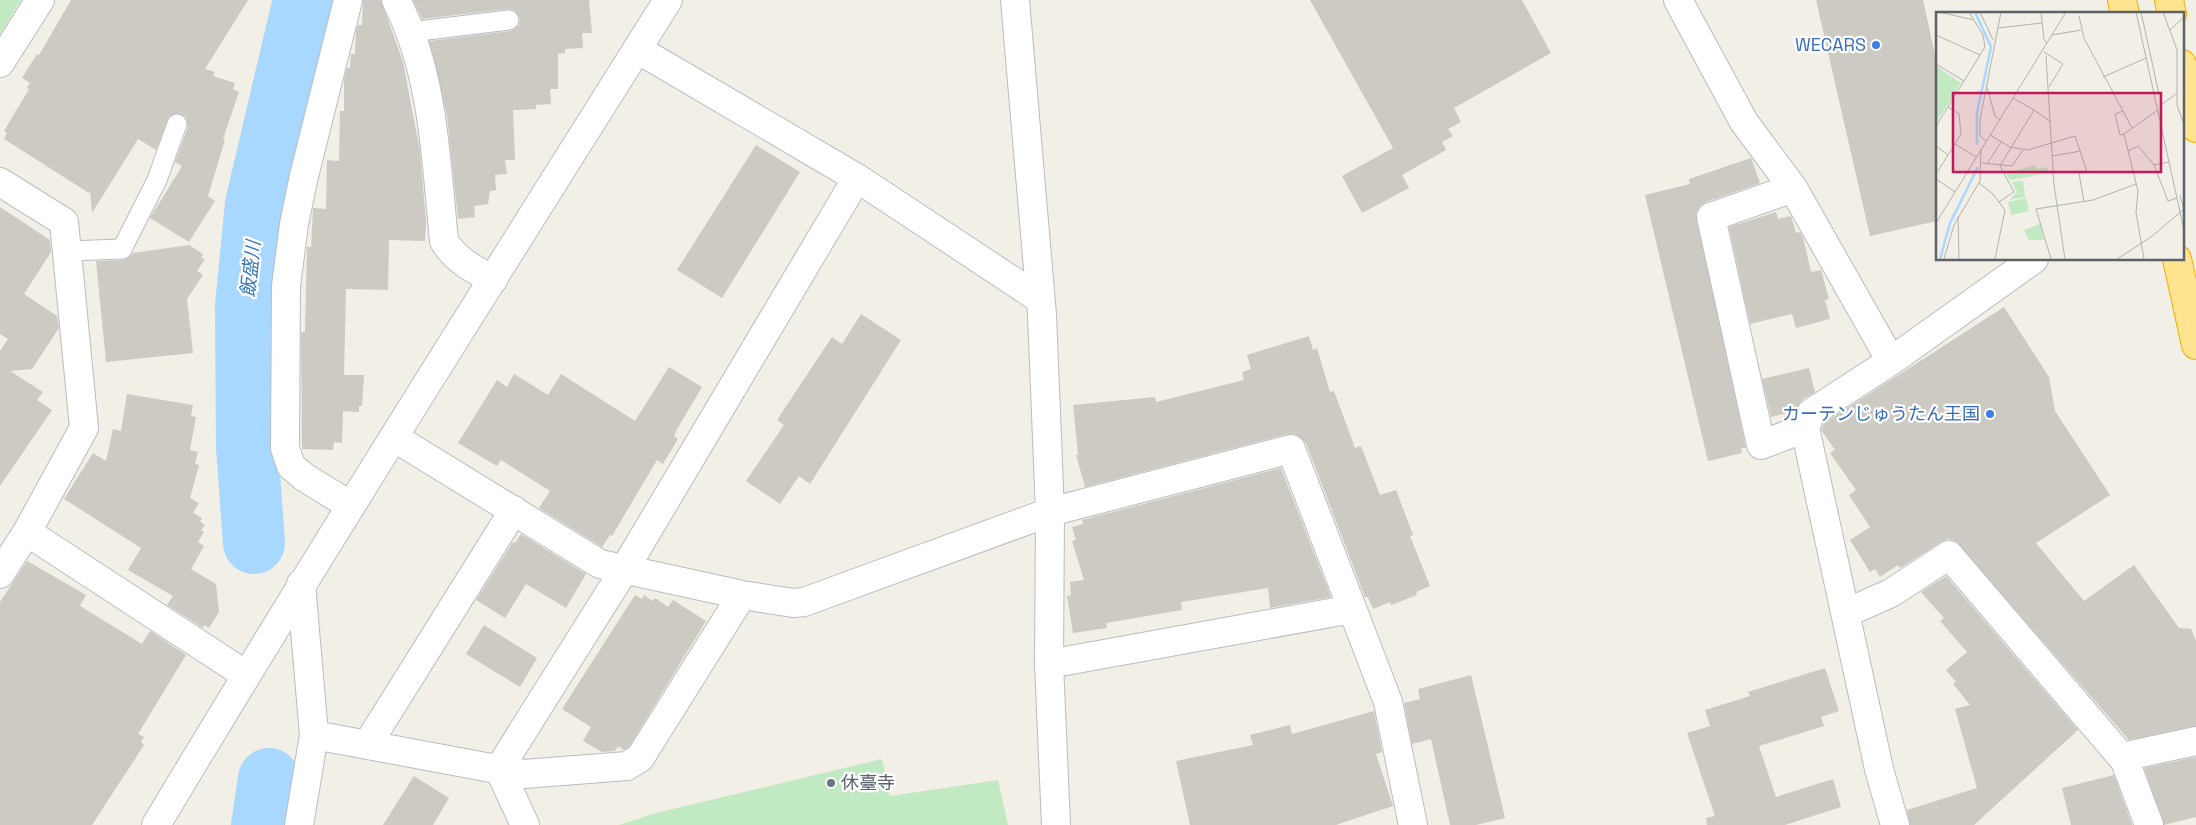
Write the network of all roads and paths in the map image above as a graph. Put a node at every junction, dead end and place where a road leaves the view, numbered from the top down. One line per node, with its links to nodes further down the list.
1 (40, 0): 10 (street)
2 (348, 0): 26 (street)
3 (396, 0): 8 (street)
4 (668, 0): 9 (street)
5 (1015, 0): 21 (street)
6 (1678, 0): 16 (street)
7 (508, 20): 8 (lane)
8 (410, 32): 20 (street)
9 (637, 49): 14 (street); 20 (street)
10 (0, 63)
11 (2184, 73): 13 (highway)
12 (176, 124): 17 (lane)
13 (2196, 128)
14 (857, 178): 21 (street); 30 (street)
15 (0, 182): 17 (street)
16 (1793, 188): 23 (street); 24 (street)
17 (67, 251): 29 (street)
18 (2033, 260): 23 (street)
19 (2178, 260): 22 (highway)
20 (494, 280): 25 (street)
21 (1040, 299): 28 (street)
22 (2196, 345)
23 (1891, 361): 24 (street)
24 (1805, 428): 35 (street)
25 (395, 438): 26 (street); 27 (street)
26 (350, 506): 32 (street)
27 (514, 510): 30 (street); 40 (street)
28 (1050, 512): 33 (street); 34 (street); 36 (street)
29 (28, 532): 31 (street); 37 (street)
30 (624, 570): 33 (street); 42 (street)
31 (0, 574)
32 (301, 584): 37 (street); 38 (street)
33 (742, 595): 42 (street)
34 (1352, 609): 36 (street); 47 (street)
35 (1846, 613): 41 (street); 48 (street)
36 (1049, 664): 46 (street)
37 (246, 675): 43 (street)
38 (314, 735): 40 (street); 44 (street)
39 (2196, 740): 41 (street)
40 (366, 745): 42 (street)
41 (2122, 757): 49 (street)
42 (499, 769): 45 (street)
43 (156, 825)
44 (299, 825)
45 (525, 825)
46 (1056, 825)
47 (1413, 825)
48 (1894, 825)
49 (2148, 825)

